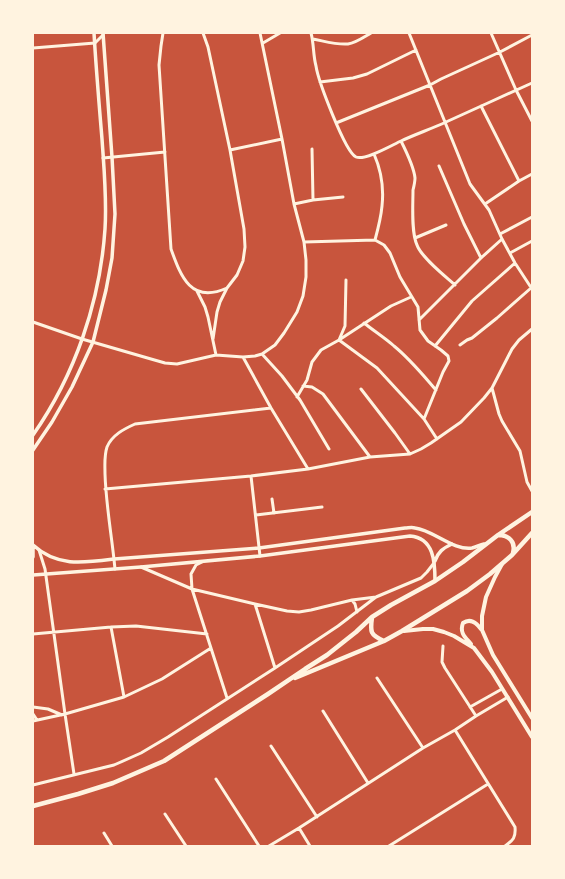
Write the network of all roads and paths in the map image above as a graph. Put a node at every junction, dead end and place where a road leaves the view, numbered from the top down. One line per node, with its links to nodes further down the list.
1 (94, 33): 13 (street)
2 (163, 33): 30 (street)
3 (203, 33): 29 (street)
4 (260, 33): 14 (street)
5 (280, 33): 14 (street)
6 (311, 33): 12 (street)
7 (371, 33): 12 (street)
8 (409, 33): 16 (street)
9 (491, 33): 17 (street)
10 (103, 34): 13 (street); 32 (street)
11 (532, 35): 17 (street)
12 (313, 39): 18 (street)
13 (95, 43): 15 (street); 33 (street)
14 (263, 43): 26 (street)
15 (33, 48)
16 (416, 50): 18 (street); 20 (street)
17 (500, 52): 20 (street); 21 (street)
18 (320, 82): 24 (street)
19 (532, 83): 21 (street)
20 (430, 85): 24 (street); 25 (street)
21 (516, 90): 22 (street); 23 (street)
22 (481, 106): 25 (street); 36 (street)
23 (532, 121)
24 (336, 123): 31 (street)
25 (445, 123): 27 (street); 40 (street)
26 (282, 139): 29 (street); 39 (street)
27 (401, 141): 31 (street); 44 (street)
28 (312, 148): 38 (street)
29 (230, 150): 54 (street)
30 (165, 152): 32 (street); 56 (street)
31 (374, 154): 45 (street)
32 (112, 157): 33 (street); 65 (street)
33 (103, 158): 62 (street)
34 (439, 166): 50 (street)
35 (532, 174): 36 (street)
36 (519, 181): 40 (street)
37 (343, 197): 38 (street)
38 (313, 200): 39 (street)
39 (294, 204): 48 (street)
40 (485, 204): 43 (street)
41 (532, 217): 43 (street)
42 (446, 225): 44 (street)
43 (500, 234): 46 (street)
44 (415, 238): 53 (street)
45 (375, 240): 48 (street); 57 (street)
46 (502, 240): 49 (street); 50 (street)
47 (532, 241): 49 (street)
48 (304, 242): 68 (street)
49 (510, 253): 51 (street)
50 (481, 258): 53 (street)
51 (515, 263): 55 (street); 67 (street)
52 (346, 280): 64 (street)
53 (455, 285): 58 (street)
54 (227, 288): 56 (street); 63 (street)
55 (532, 288): 66 (street)
56 (197, 291): 63 (street)
57 (411, 297): 58 (street); 60 (street)
58 (418, 321): 67 (street)
59 (33, 322): 62 (street)
60 (364, 323): 64 (street); 74 (street)
61 (532, 329): 72 (street)
62 (82, 339): 65 (street); 78 (street)
63 (213, 339): 69 (street)
64 (339, 340): 71 (street); 77 (street)
65 (93, 342): 69 (street); 81 (street)
66 (460, 345)
67 (435, 346): 74 (street)
68 (262, 354): 70 (street); 75 (street)
69 (216, 355): 70 (street)
70 (243, 357): 76 (street)
71 (303, 386): 75 (street); 83 (street)
72 (492, 388): 79 (street); 87 (street)
73 (361, 389): 82 (street)
74 (436, 390): 77 (street)
75 (297, 397): 80 (street)
76 (271, 408): 84 (street); 86 (street)
77 (424, 419): 79 (street)
78 (33, 435)
79 (437, 439): 82 (street)
80 (329, 449)
81 (33, 450)
82 (410, 454): 83 (street)
83 (370, 457): 84 (street)
84 (308, 469): 85 (street)
85 (251, 476): 86 (street); 92 (street)
86 (106, 489): 104 (street)
87 (532, 491)
88 (272, 499): 91 (street)
89 (322, 507): 91 (street)
90 (532, 512): 94 (main road)
91 (274, 513): 92 (street)
92 (256, 515): 98 (street)
93 (532, 533): 101 (main road)
94 (498, 535): 95 (main road); 101 (main road)
95 (488, 543): 96 (street); 112 (main road)
96 (452, 544): 98 (street); 106 (street)
97 (33, 545): 100 (street)
98 (259, 548): 102 (street); 104 (street)
99 (33, 549): 103 (street)
100 (39, 550): 104 (street); 110 (street)
101 (512, 555): 107 (main road)
102 (260, 556): 105 (street); 106 (street)
103 (33, 557)
104 (114, 559): 109 (street)
105 (204, 561): 108 (street); 113 (street)
106 (434, 563): 112 (street); 114 (street)
107 (502, 564): 120 (main road); 121 (main road)
108 (141, 567): 109 (street); 113 (street)
109 (115, 569): 110 (street)
110 (46, 574): 111 (street); 122 (street)
111 (33, 575)
112 (435, 581): 118 (main road)
113 (192, 589): 116 (street); 124 (street)
114 (376, 597): 115 (street); 117 (street)
115 (352, 600): 116 (street); 117 (street)
116 (254, 604): 129 (street)
117 (357, 612): 129 (street)
118 (372, 617): 125 (main road); 131 (main road)
119 (111, 627): 122 (street); 124 (street); 133 (street)
120 (482, 630): 128 (main road); 142 (main road)
121 (402, 631): 125 (main road); 128 (main road)
122 (54, 632): 123 (street); 140 (street)
123 (33, 634)
124 (208, 634): 127 (street)
125 (384, 641): 131 (main road)
126 (443, 646): 137 (street)
127 (211, 648): 133 (street); 134 (street)
128 (474, 648): 132 (main road)
129 (275, 668): 134 (street)
130 (377, 678): 147 (street)
131 (283, 684): 153 (main road)
132 (502, 689): 135 (main road); 137 (street)
133 (124, 697): 140 (street)
134 (227, 698): 148 (street)
135 (508, 698): 141 (street); 145 (main road)
136 (33, 706): 140 (street)
137 (470, 707): 141 (street)
138 (323, 711): 150 (street)
139 (33, 714): 143 (street)
140 (64, 715): 143 (street); 148 (street)
141 (476, 716): 144 (street)
142 (532, 718)
143 (35, 720)
144 (454, 730): 147 (street); 151 (street)
145 (532, 737)
146 (271, 746): 155 (street)
147 (422, 748): 150 (street)
148 (74, 774): 152 (street)
149 (216, 779): 160 (street)
150 (368, 783): 155 (street)
151 (488, 784): 163 (street); 164 (street)
152 (33, 785)
153 (33, 806)
154 (166, 814): 159 (street)
155 (317, 817): 156 (street)
156 (299, 828): 161 (street); 162 (street)
157 (104, 833): 158 (street)
158 (112, 846)
159 (186, 846)
160 (260, 846)
161 (269, 846)
162 (310, 846)
163 (389, 846)
164 (504, 846)

